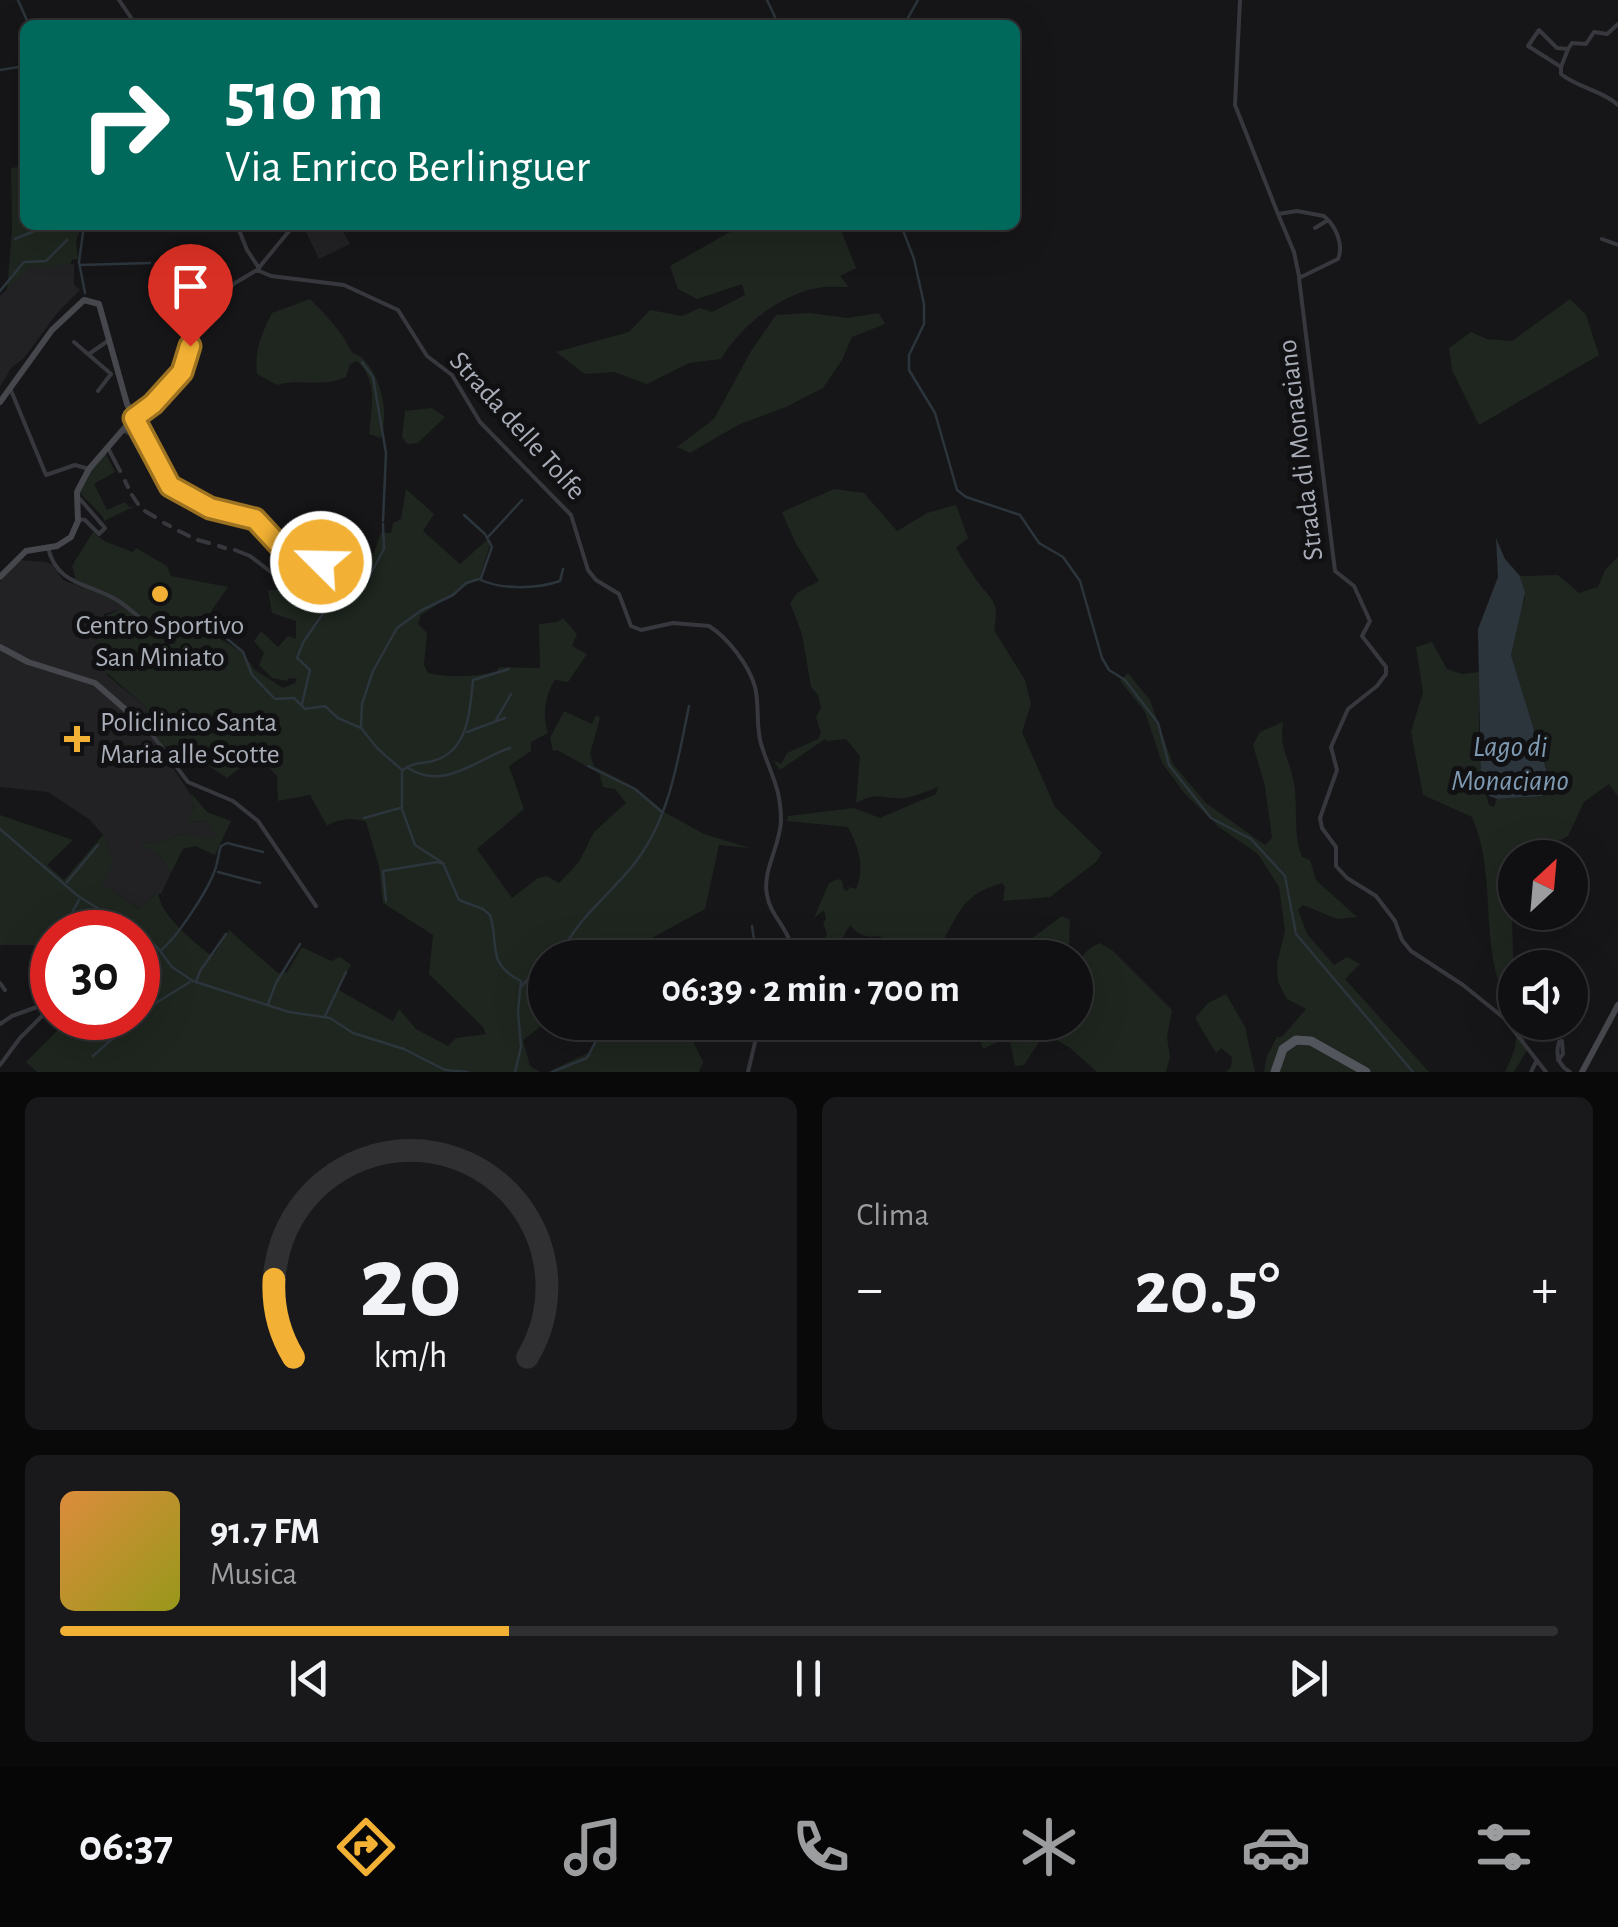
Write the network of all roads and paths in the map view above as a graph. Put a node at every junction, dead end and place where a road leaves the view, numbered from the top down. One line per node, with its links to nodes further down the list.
1 (1240, 0): 6 (street)
2 (1618, 24): 3 (street)
3 (1568, 50): 4 (street); 4 (street)
4 (1560, 67): 5 (street)
5 (1618, 105)
6 (1278, 214): 7 (street); 14 (street)
7 (1329, 220): 8 (street); 14 (street)
8 (1315, 228)
9 (240, 230): 13 (street)
10 (290, 230): 13 (street)
11 (1602, 240): 12 (street)
12 (1618, 245)
13 (258, 269): 21 (street); 45 (street, Strada delle Tolfe)
14 (1299, 278): 53 (street, Strada di Monaciano)
15 (109, 340): 17 (street); 18 (street); 21 (street)
16 (74, 342): 17 (street)
17 (89, 354): 19 (street)
18 (10, 388): 20 (street); 24 (street)
19 (98, 391)
20 (0, 402)
21 (128, 423): 22 (street); 23 (street); 23 (street)
22 (106, 446): 24 (street); 25 (street)
23 (150, 450): 39 (street)
24 (89, 469): 27 (street)
25 (120, 471)
26 (132, 496): 28 (street)
27 (79, 501): 30 (street); 30 (street)
28 (138, 504)
29 (144, 511): 31 (street)
30 (78, 518): 38 (street)
31 (154, 518)
32 (164, 523): 33 (street)
33 (170, 526)
34 (179, 531): 35 (street)
35 (189, 536)
36 (198, 540): 37 (street)
37 (209, 544)
38 (51, 547): 40 (street); 41 (street)
39 (235, 550)
40 (0, 577)
41 (189, 631)
42 (0, 644): 43 (street)
43 (137, 718): 44 (street)
44 (316, 906)
45 (790, 940)
46 (0, 984): 47 (street)
47 (5, 990)
48 (1618, 1005): 62 (street)
49 (30, 1010): 50 (street)
50 (0, 1024)
51 (30, 1030): 55 (street)
52 (756, 1040): 56 (street)
53 (1537, 1060): 59 (street); 60 (street, Strada di Monaciano)
54 (1558, 1060): 61 (street)
55 (0, 1065)
56 (748, 1072)
57 (1274, 1072): 58 (main road)
58 (1366, 1072)
59 (1531, 1072)
60 (1546, 1072)
61 (1570, 1072)
62 (1582, 1072)

